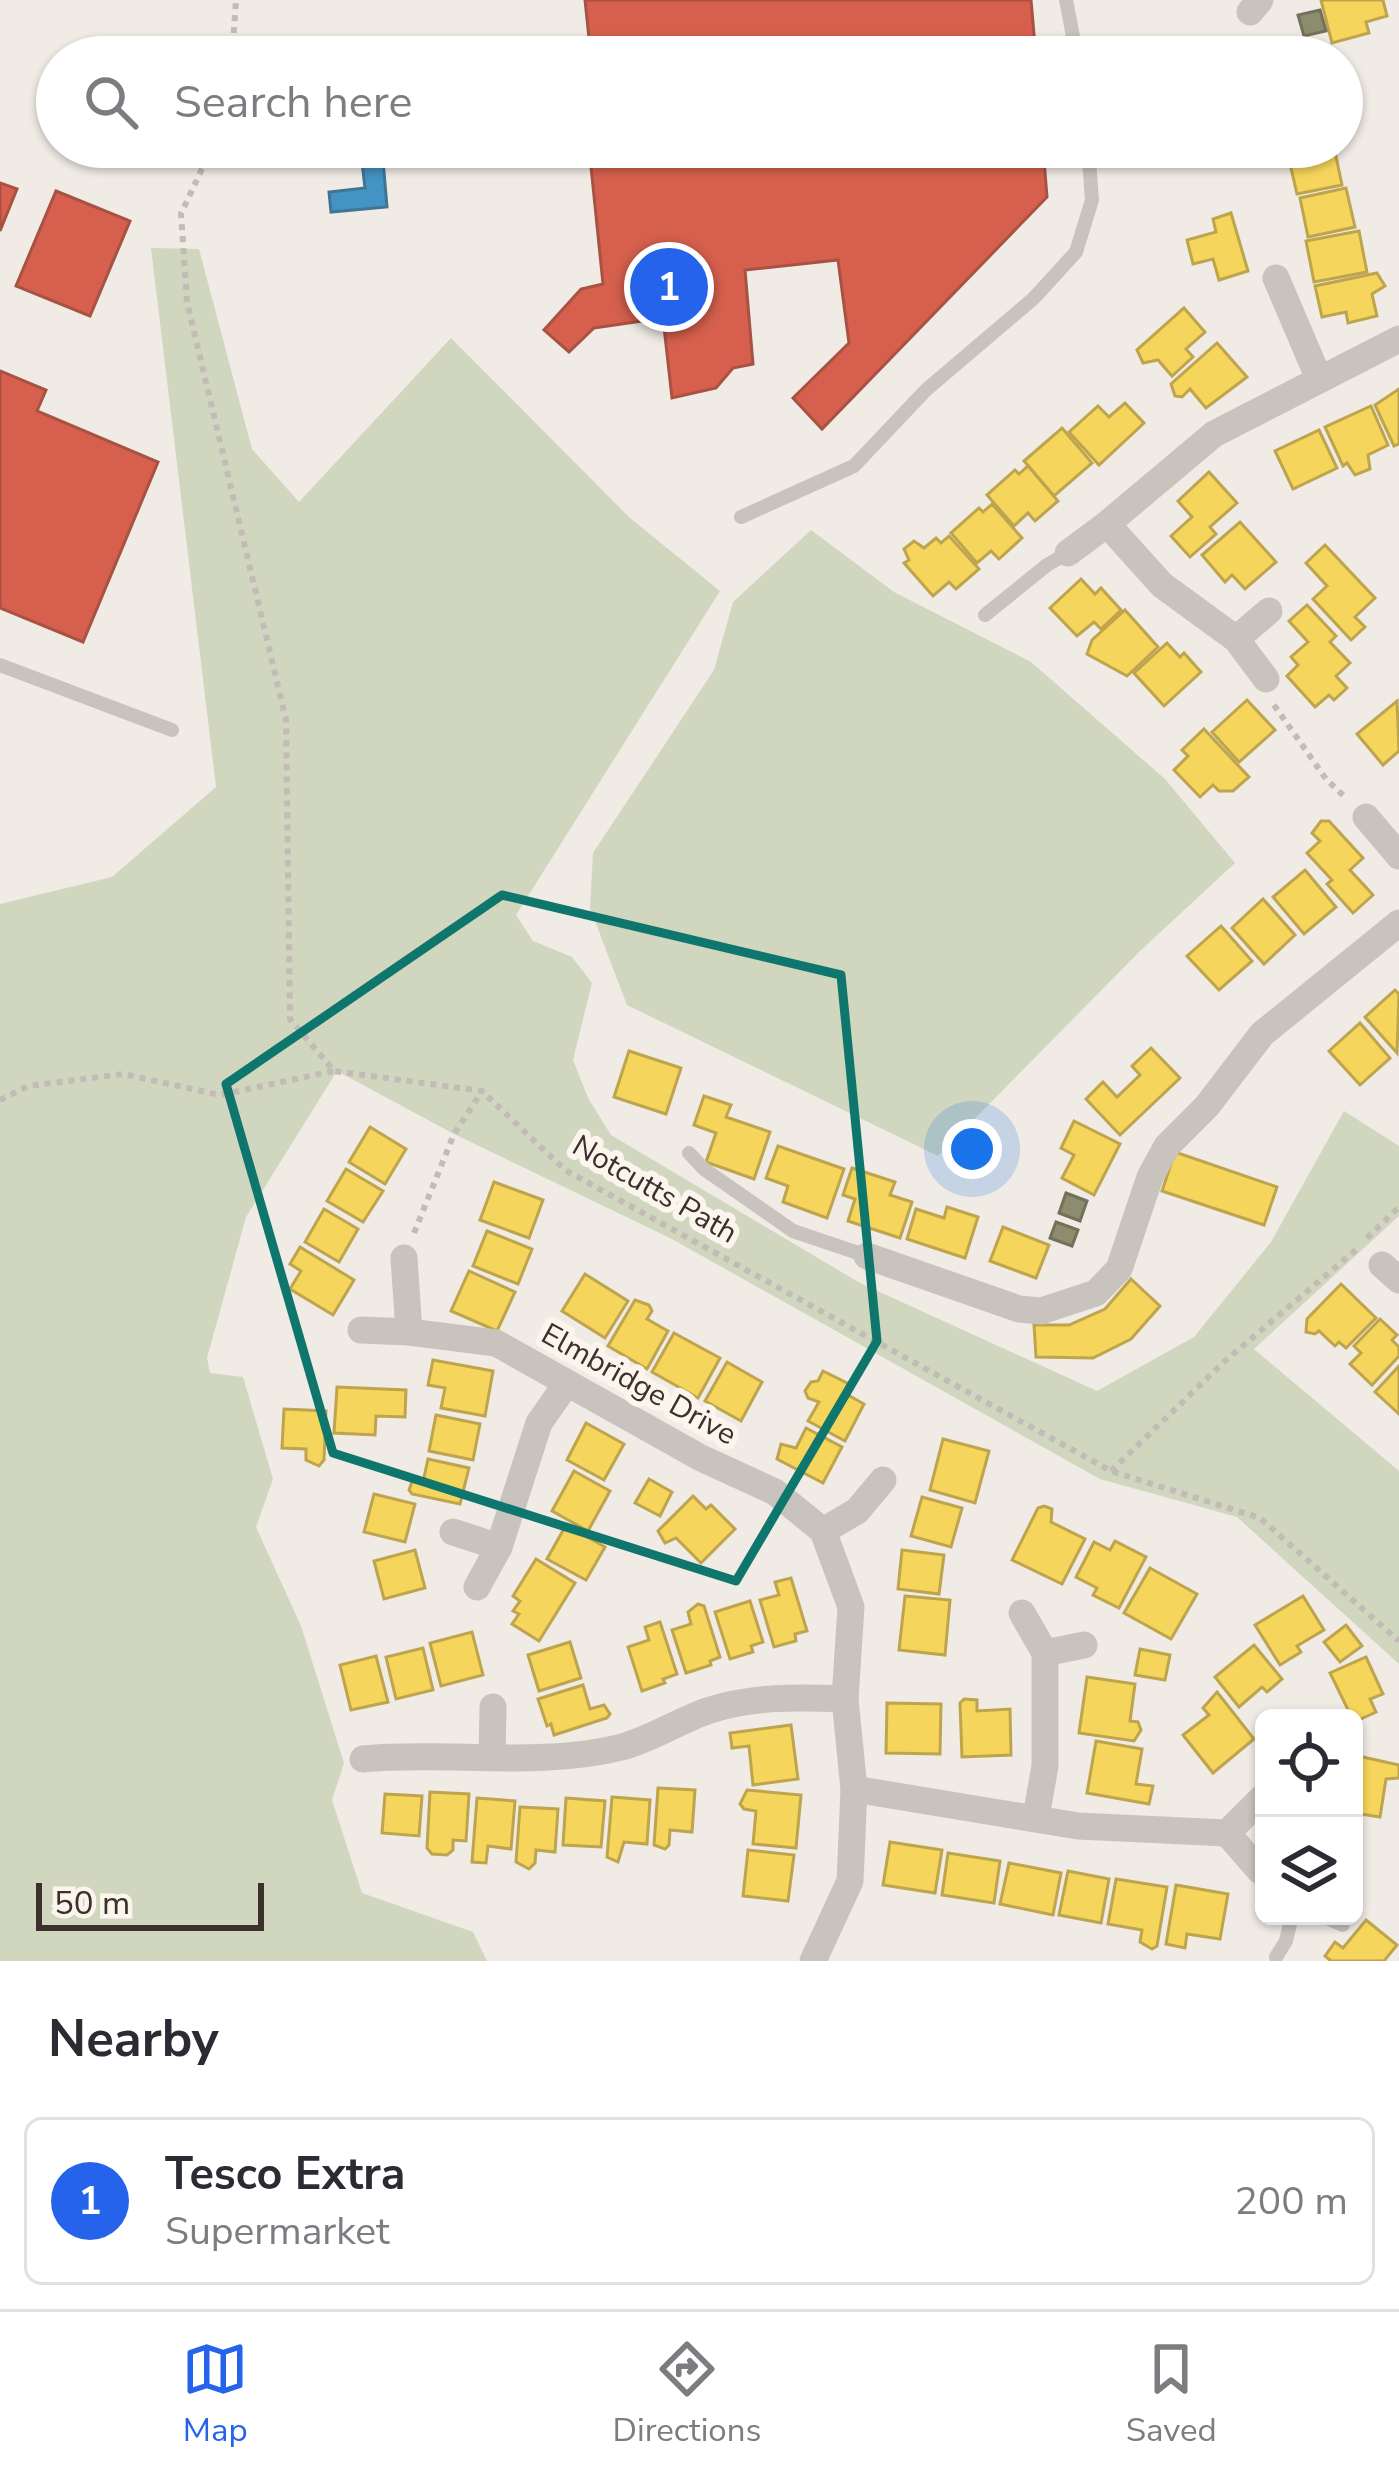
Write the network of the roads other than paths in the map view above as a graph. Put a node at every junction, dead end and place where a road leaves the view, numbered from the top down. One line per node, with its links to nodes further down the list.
1 (1066, 0): 2 (lane)
2 (1073, 36)
3 (1090, 168): 7 (lane)
4 (1276, 278): 6 (street)
5 (1399, 339): 6 (street)
6 (1319, 379): 8 (street)
7 (741, 517)
8 (1107, 524): 9 (street); 12 (street)
9 (1068, 553): 11 (lane)
10 (1269, 611): 12 (street)
11 (986, 615)
12 (1236, 639): 14 (street)
13 (0, 665): 15 (lane)
14 (1266, 679)
15 (172, 730)
16 (1366, 818): 17 (street)
17 (1399, 856)
18 (1399, 923): 20 (street)
19 (689, 1154): 20 (lane)
20 (867, 1256)
21 (404, 1258): 23 (street)
22 (361, 1330): 23 (street, Elmbridge Drive)
23 (409, 1332): 24 (street, Elmbridge Drive)
24 (567, 1383): 26 (street, Elmbridge Drive); 28 (street)
25 (884, 1480): 26 (street)
26 (823, 1531): 33 (street)
27 (453, 1532): 28 (street)
28 (499, 1547): 29 (street)
29 (477, 1587)
30 (1022, 1613): 32 (street)
31 (1084, 1645): 32 (street)
32 (1045, 1653): 39 (street)
33 (845, 1700): 35 (street); 37 (street)
34 (493, 1707): 35 (street)
35 (492, 1757): 36 (street)
36 (363, 1760)
37 (854, 1789): 39 (street); 44 (street)
38 (1255, 1805): 40 (street)
39 (1036, 1817): 40 (street)
40 (1227, 1833): 41 (street)
41 (1255, 1865)
42 (1290, 1925): 43 (lane)
43 (1276, 1958)
44 (813, 1961)

